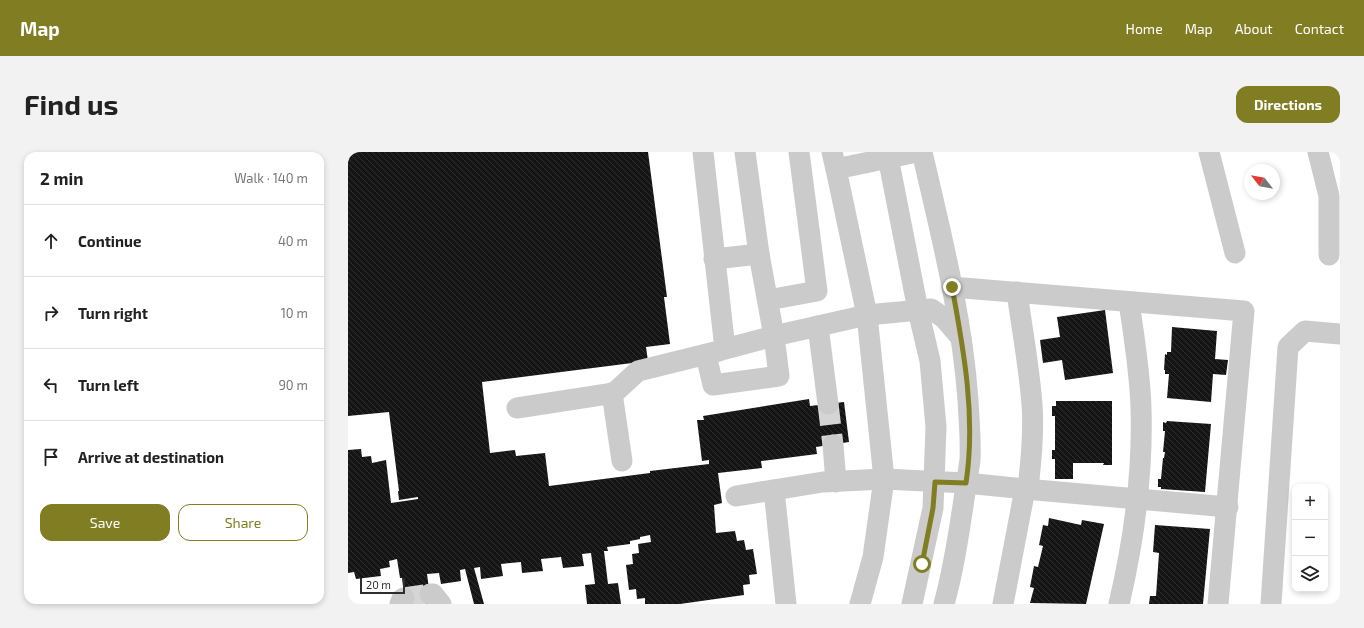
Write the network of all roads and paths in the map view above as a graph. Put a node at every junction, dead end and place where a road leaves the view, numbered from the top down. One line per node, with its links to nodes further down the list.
1 (703, 152): 13 (street)
2 (745, 152): 11 (street)
3 (799, 152): 16 (street)
4 (917, 152): 8 (street)
5 (922, 152): 14 (street)
6 (1208, 152): 10 (street)
7 (1318, 152): 12 (street)
8 (888, 154): 9 (street); 18 (street)
9 (834, 161): 19 (street)
10 (1235, 253)
11 (759, 254): 13 (street); 16 (street)
12 (1329, 255)
13 (714, 259): 24 (street)
14 (952, 287): 15 (street); 23 (street)
15 (1017, 292): 17 (street); 34 (street)
16 (768, 300): 22 (street)
17 (1129, 302): 37 (street); 38 (street)
18 (918, 310): 19 (street); 23 (street); 32 (street)
19 (867, 315): 20 (street); 30 (street)
20 (818, 326): 22 (street); 26 (street)
21 (1340, 334): 46 (street)
22 (774, 336): 24 (street); 24 (street)
23 (962, 338): 33 (street)
24 (716, 352): 25 (street)
25 (612, 393): 27 (street); 29 (street)
26 (828, 404)
27 (518, 408)
28 (833, 445): 31 (street)
29 (622, 461)
30 (884, 479): 31 (street); 32 (street); 40 (street)
31 (836, 482): 35 (street)
32 (935, 482): 33 (street); 41 (street)
33 (966, 483): 34 (street); 42 (street)
34 (1027, 489): 37 (street); 43 (street)
35 (774, 490): 36 (street); 39 (street)
36 (736, 496)
37 (1137, 499): 38 (street); 44 (street)
38 (1228, 506): 45 (street)
39 (786, 604)
40 (860, 604)
41 (912, 604)
42 (944, 604)
43 (1003, 604)
44 (1118, 604)
45 (1218, 604)
46 (1271, 604)

